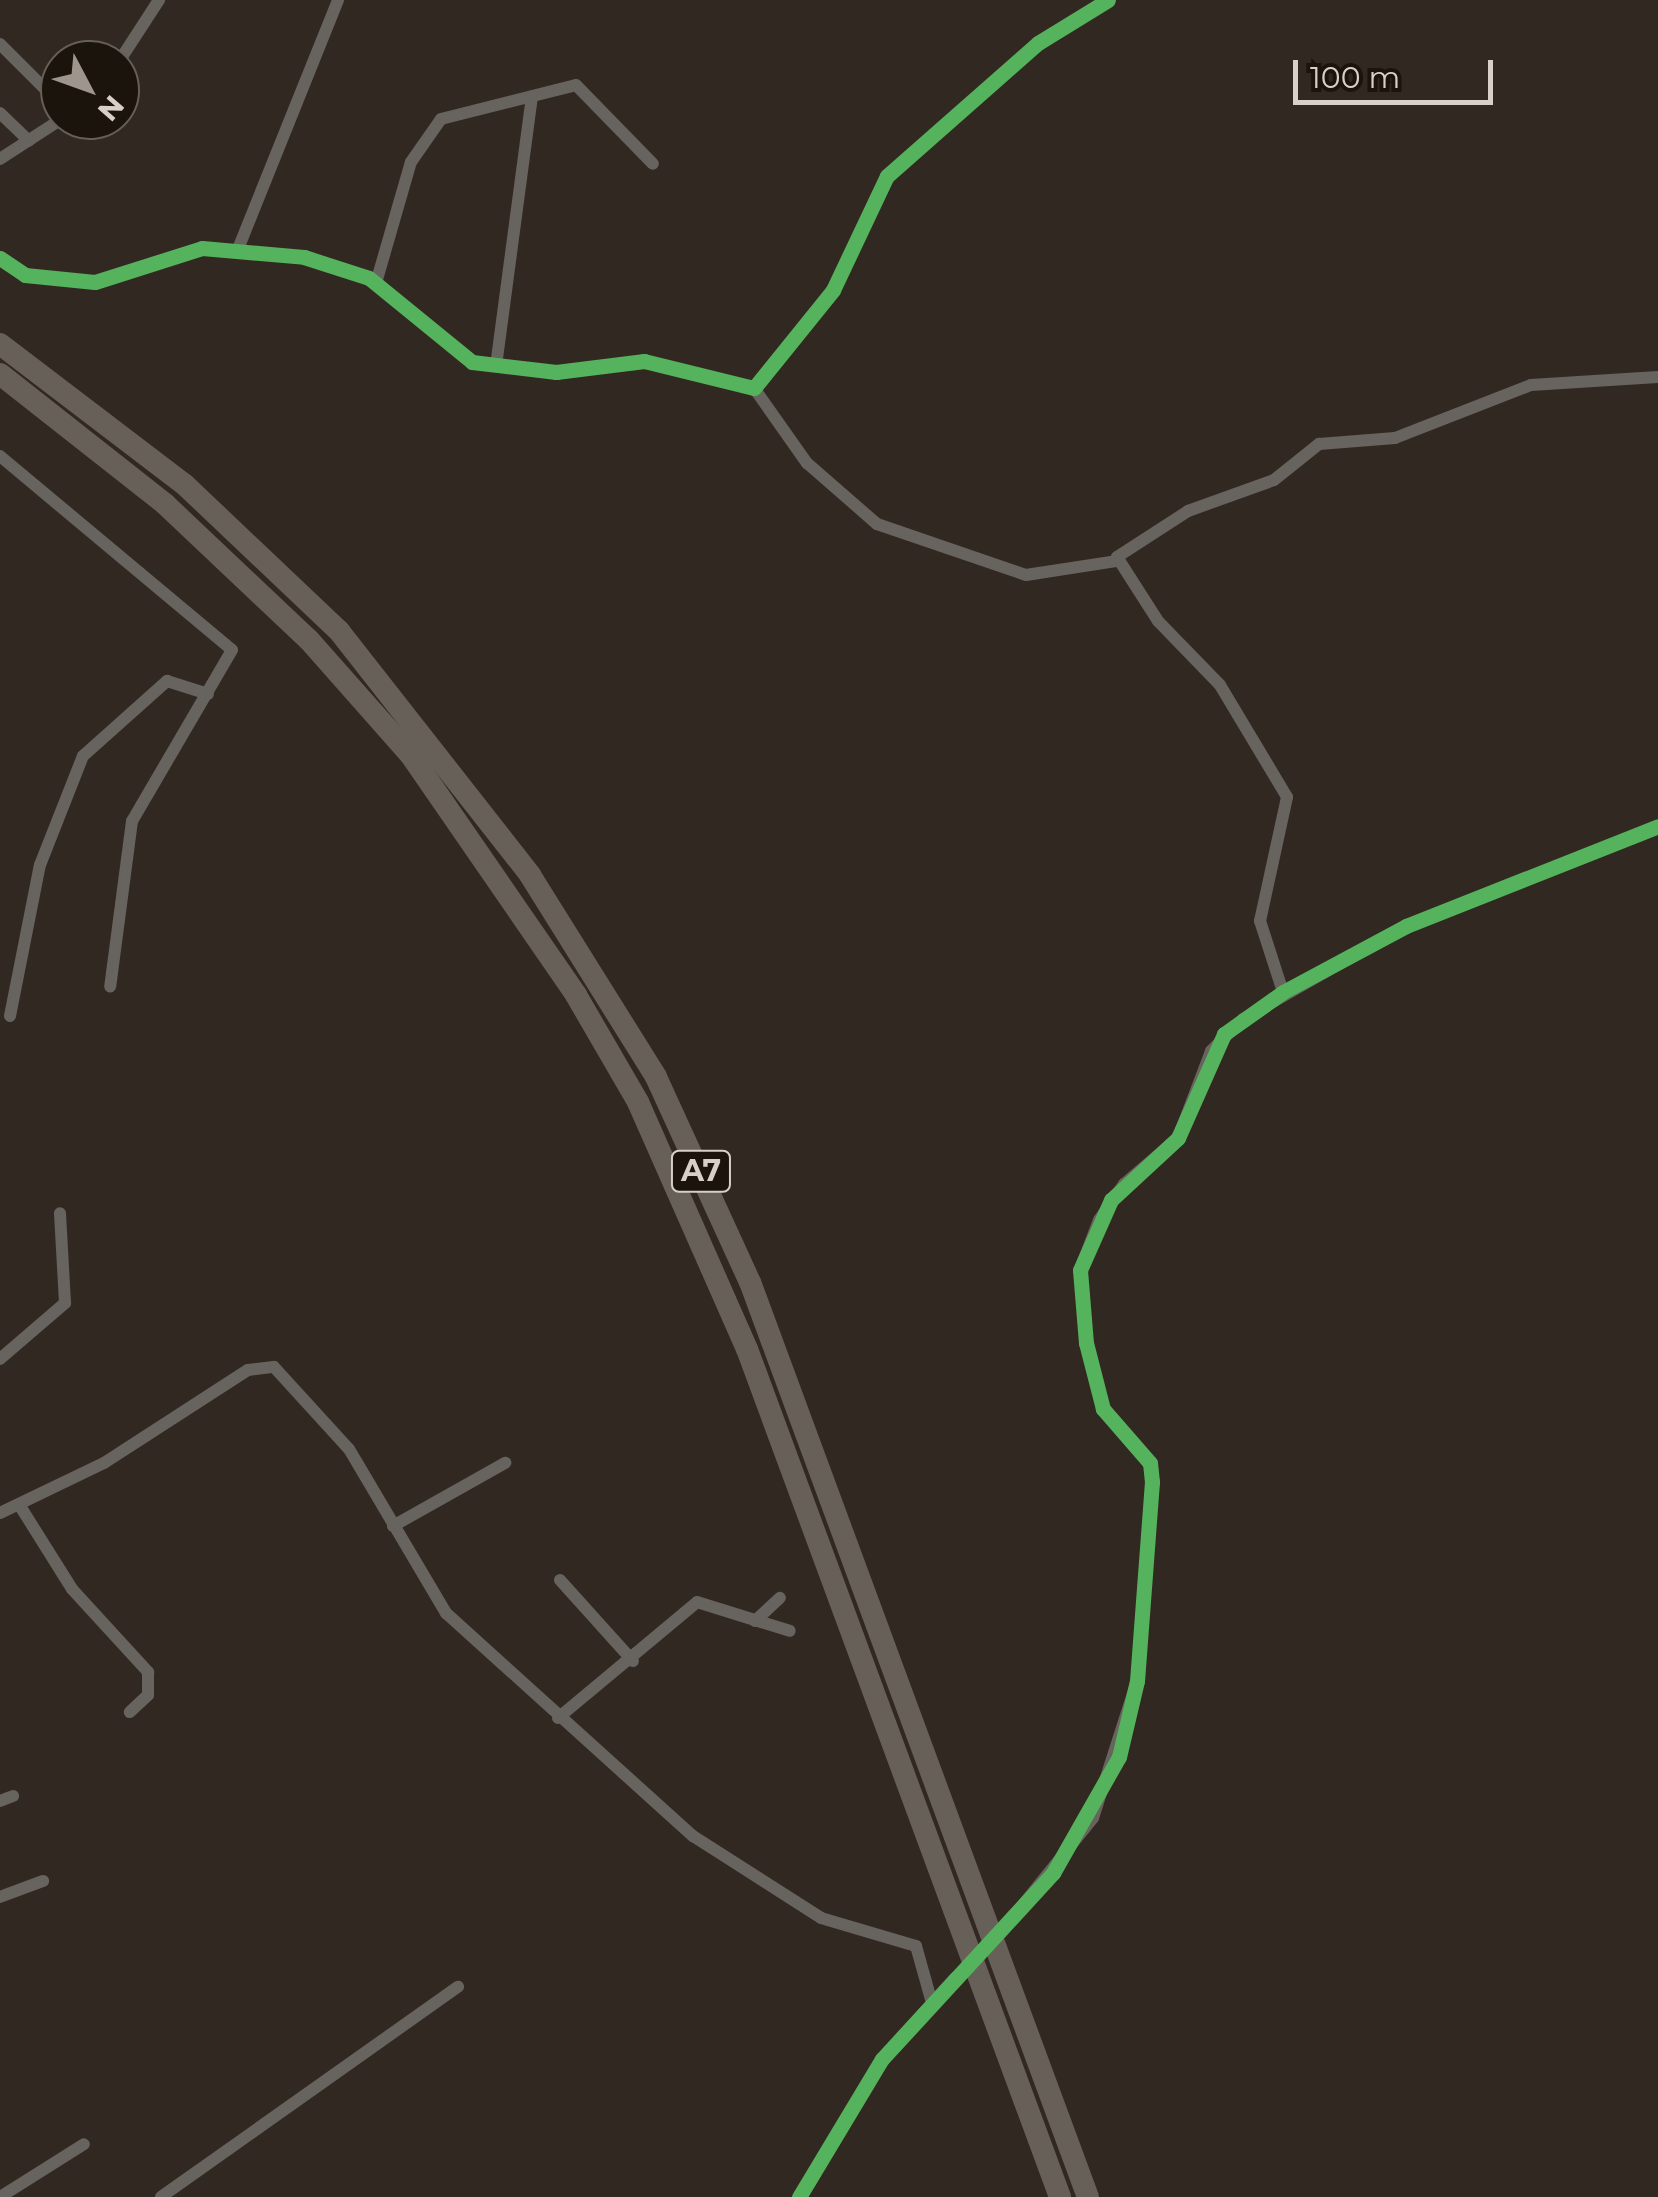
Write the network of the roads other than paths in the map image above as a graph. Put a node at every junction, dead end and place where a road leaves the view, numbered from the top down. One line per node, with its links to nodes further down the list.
1 (159, 0): 4 (street)
2 (338, 0): 13 (street)
3 (1108, 0): 20 (street)
4 (133, 40)
5 (0, 44): 6 (street)
6 (40, 84)
7 (532, 96): 12 (street); 15 (street); 17 (street)
8 (0, 113): 10 (street)
9 (40, 134): 10 (street)
10 (29, 141): 11 (street)
11 (0, 159)
12 (653, 164)
13 (238, 249): 14 (street); 15 (street)
14 (0, 258)
15 (376, 283): 17 (street)
16 (0, 344): 52 (highway, A7)
17 (496, 366): 20 (street)
18 (0, 374): 51 (highway, A7)
19 (1658, 377): 22 (street)
20 (754, 388): 22 (street)
21 (0, 456): 23 (street)
22 (1116, 561): 26 (street)
23 (208, 694): 25 (street); 27 (street)
24 (1658, 826): 26 (street)
25 (110, 987)
26 (1283, 992): 43 (street)
27 (10, 1016)
28 (60, 1213): 29 (street)
29 (0, 1359)
30 (506, 1463): 33 (street)
31 (20, 1506): 32 (street); 33 (street); 39 (street)
32 (0, 1513)
33 (393, 1526): 40 (street)
34 (560, 1580): 38 (street)
35 (780, 1598): 36 (street)
36 (754, 1621): 37 (street); 38 (street)
37 (790, 1631)
38 (633, 1660): 40 (street)
39 (130, 1712)
40 (558, 1718): 46 (street)
41 (43, 1881): 42 (street)
42 (0, 1898)
43 (1009, 1922)
44 (955, 1978): 46 (street)
45 (458, 1987): 49 (street)
46 (932, 2003): 50 (street)
47 (84, 2144): 48 (street)
48 (0, 2197)
49 (161, 2197)
50 (799, 2197)
51 (1060, 2197)
52 (1088, 2197)

